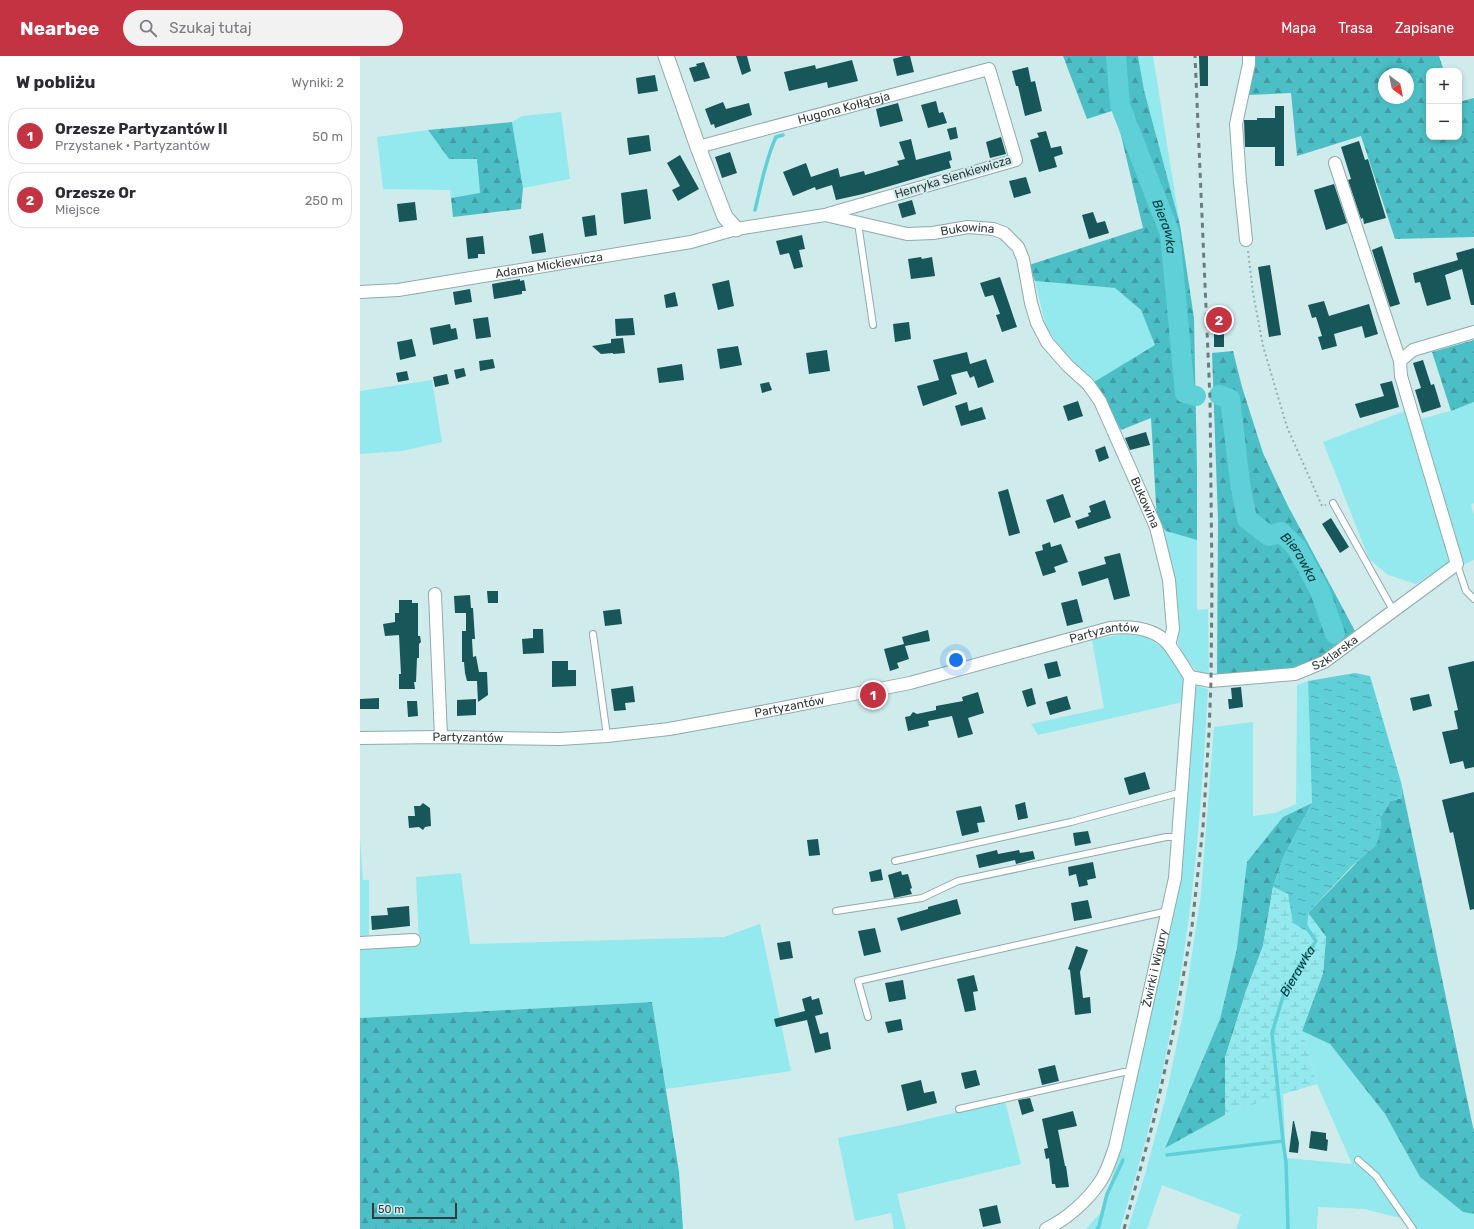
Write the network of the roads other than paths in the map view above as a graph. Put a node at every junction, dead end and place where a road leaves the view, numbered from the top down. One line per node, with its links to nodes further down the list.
1 (666, 56): 4 (street)
2 (1249, 60): 9 (street)
3 (990, 69): 4 (street, Hugona Kołłątaja); 6 (street, Henryka Sienkiewicza)
4 (698, 147): 8 (street)
5 (1335, 163): 13 (street)
6 (825, 215): 7 (street, Bukowina); 8 (street, Bukowina)
7 (858, 223): 11 (lane); 20 (street, Bukowina)
8 (736, 229): 10 (street, Adama Mickiewicza)
9 (1246, 240)
10 (360, 292)
11 (873, 325)
12 (1474, 332): 13 (street)
13 (1400, 361): 15 (street)
14 (1333, 503): 18 (lane)
15 (1457, 564): 17 (lane); 18 (street, Szklarska)
16 (435, 594): 22 (street)
17 (1474, 599)
18 (1393, 610): 21 (street, Szklarska)
19 (593, 634): 23 (lane)
20 (1169, 645): 21 (street, Partyzantów); 23 (street, Partyzantów)
21 (1190, 677): 25 (street, Żwirki i Wigury)
22 (441, 736): 23 (street, Partyzantów); 24 (street, Partyzantów)
23 (608, 736)
24 (360, 738)
25 (1182, 792): 26 (street, Żwirki i Wigury); 27 (lane)
26 (1178, 837): 28 (lane); 29 (street, Żwirki i Wigury)
27 (895, 860)
28 (836, 911)
29 (1168, 911): 32 (lane); 33 (street, Żwirki i Wigury)
30 (414, 940): 31 (street)
31 (360, 943)
32 (868, 1016)
33 (1131, 1073): 34 (lane); 36 (street, Żwirki i Wigury)
34 (959, 1108)
35 (1358, 1160): 37 (lane)
36 (1046, 1229)
37 (1412, 1229)

